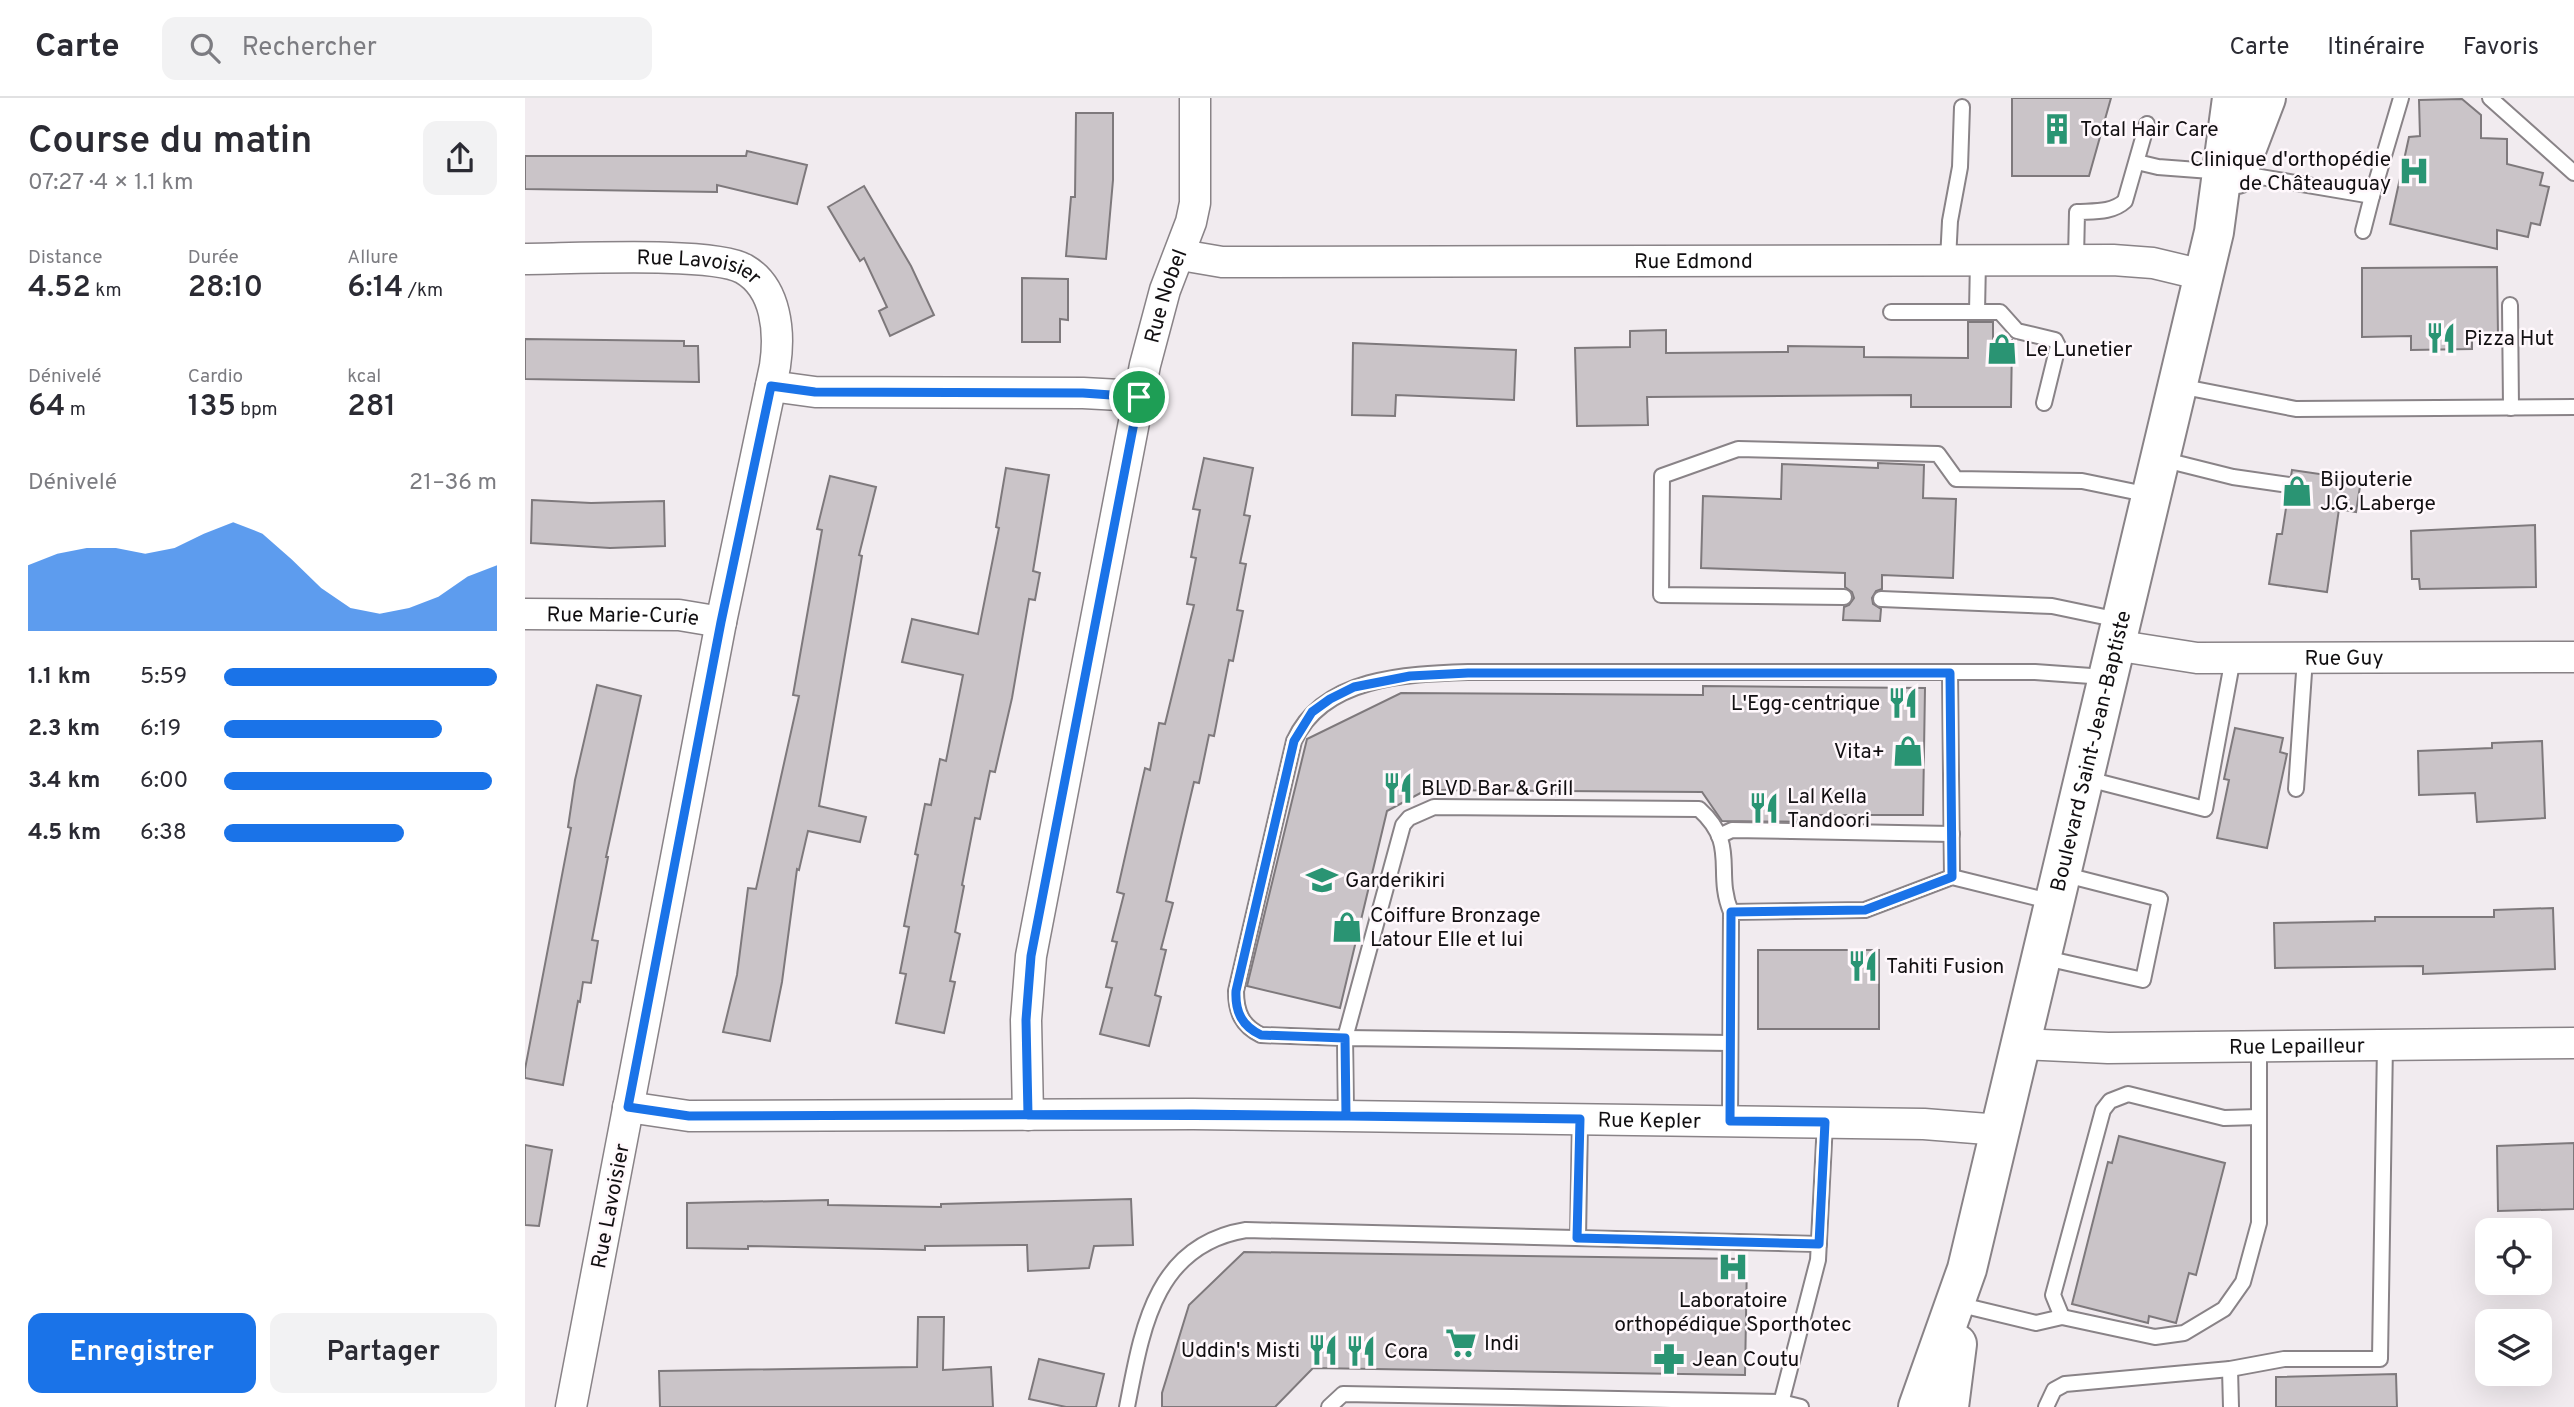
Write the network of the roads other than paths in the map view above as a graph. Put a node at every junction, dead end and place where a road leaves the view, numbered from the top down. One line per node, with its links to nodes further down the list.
1 (1195, 98): 13 (street, Rue Nobel)
2 (2232, 98): 9 (highway, Boulevard Saint-Jean-Baptiste)
3 (2266, 98): 9 (highway, Boulevard Saint-Jean-Baptiste)
4 (2401, 98): 11 (lane)
5 (2490, 98): 10 (lane)
6 (1962, 107): 16 (lane)
7 (2147, 124): 8 (lane)
8 (2137, 162): 9 (lane); 15 (lane)
9 (2230, 172): 11 (lane); 18 (highway, Boulevard Saint-Jean-Baptiste)
10 (2574, 173)
11 (2372, 196): 12 (lane)
12 (2364, 231)
13 (1181, 255): 16 (street, Rue Edmond); 24 (street, Rue Nobel)
14 (525, 259): 22 (street, Rue Lavoisier)
15 (2076, 259): 17 (street, Rue Edmond); 18 (street, Rue Edmond)
16 (1948, 260): 17 (street, Rue Edmond)
17 (1978, 260): 21 (lane)
18 (2203, 275): 23 (highway, Boulevard Saint-Jean-Baptiste)
19 (2510, 304): 27 (lane)
20 (1891, 312): 21 (lane)
21 (1977, 312): 25 (lane)
22 (771, 386): 24 (street); 34 (street, Rue Lavoisier)
23 (2176, 386): 27 (lane); 28 (highway, Boulevard Saint-Jean-Baptiste)
24 (1139, 397): 55 (street, Rue Nobel)
25 (2044, 403)
26 (2574, 407): 27 (lane)
27 (2511, 408)
28 (2158, 458): 29 (lane); 30 (highway, Boulevard Saint-Jean-Baptiste)
29 (2289, 485)
30 (2150, 495): 31 (lane); 35 (highway, Boulevard Saint-Jean-Baptiste)
31 (1844, 597)
32 (1881, 599): 35 (lane)
33 (525, 614): 34 (street, Rue Marie-Curie)
34 (721, 622): 54 (street, Rue Lavoisier)
35 (2114, 648): 37 (street, Rue Guy); 39 (lane); 40 (highway, Boulevard Saint-Jean-Baptiste)
36 (2574, 657): 38 (street, Rue Guy)
37 (2234, 658): 38 (street, Rue Guy); 40 (lane)
38 (2305, 658): 41 (lane)
39 (1950, 673): 42 (lane); 48 (lane)
40 (2083, 778): 45 (highway, Boulevard Saint-Jean-Baptiste)
41 (2296, 789)
42 (1951, 834): 43 (lane); 44 (lane)
43 (1719, 836): 46 (lane); 48 (lane)
44 (1952, 877): 45 (lane); 46 (lane)
45 (2056, 888): 47 (highway, Boulevard Saint-Jean-Baptiste); 47 (lane)
46 (1731, 912): 50 (lane)
47 (2040, 957): 51 (highway, Boulevard Saint-Jean-Baptiste)
48 (1345, 1038): 50 (lane); 56 (lane)
49 (2574, 1042): 52 (street, Rue Lepailleur)
50 (1730, 1043): 59 (lane)
51 (2019, 1044): 53 (street, Rue Lepailleur); 61 (highway, Boulevard Saint-Jean-Baptiste)
52 (2385, 1044): 53 (street, Rue Lepailleur); 66 (lane)
53 (2259, 1046): 57 (lane)
54 (628, 1107): 55 (street, Rue Kepler); 70 (street, Rue Lavoisier)
55 (1028, 1115): 56 (street, Rue Kepler)
56 (1346, 1116): 58 (street, Rue Kepler)
57 (2259, 1117): 65 (lane); 65 (lane)
58 (1580, 1119): 59 (street, Rue Kepler); 62 (lane)
59 (1730, 1121): 60 (street, Rue Kepler)
60 (1825, 1122): 61 (street, Rue Kepler); 63 (lane)
61 (2000, 1130): 64 (highway, Boulevard Saint-Jean-Baptiste)
62 (1577, 1238): 63 (lane); 71 (lane)
63 (1819, 1244): 69 (lane)
64 (1961, 1293): 65 (lane); 74 (highway, Boulevard Saint-Jean-Baptiste); 75 (highway, Boulevard Saint-Jean-Baptiste)
65 (2062, 1317)
66 (2230, 1369): 76 (lane); 77 (lane)
67 (1547, 1402): 68 (lane); 72 (lane)
68 (1742, 1404): 69 (lane)
69 (1781, 1405): 73 (lane)
70 (571, 1407)
71 (1127, 1407)
72 (1329, 1407)
73 (1801, 1407)
74 (1919, 1407)
75 (1949, 1407)
76 (2046, 1407)
77 (2231, 1407)

